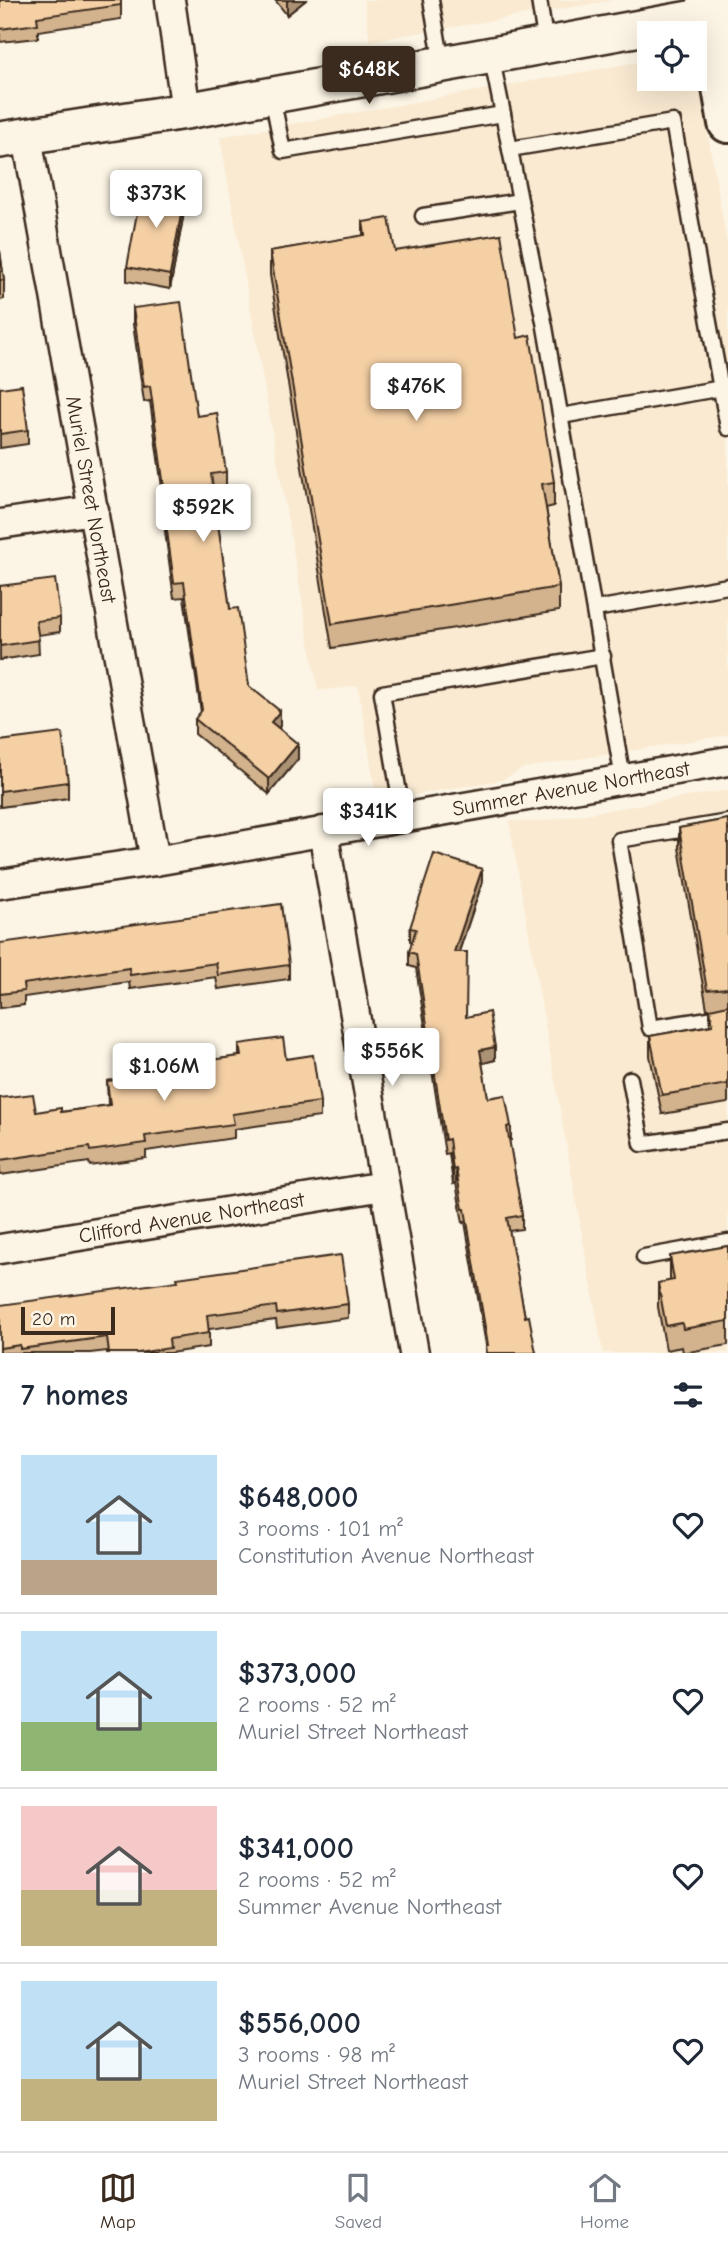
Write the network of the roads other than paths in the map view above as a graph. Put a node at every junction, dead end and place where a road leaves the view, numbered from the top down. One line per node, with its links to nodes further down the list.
1 (170, 0): 9 (street)
2 (430, 0): 7 (lane)
3 (539, 0): 5 (lane)
4 (715, 9): 5 (street); 11 (main road)
5 (546, 45): 6 (street)
6 (491, 55): 7 (street); 10 (lane)
7 (442, 64): 8 (street)
8 (271, 95): 9 (street); 10 (lane)
9 (186, 111): 12 (street)
10 (503, 114): 13 (lane)
11 (728, 123)
12 (14, 139): 19 (street, Muriel Street Northeast)
13 (510, 149): 14 (lane); 16 (lane)
14 (520, 201): 15 (lane); 17 (lane)
15 (423, 216)
16 (724, 388): 17 (lane); 18 (lane)
17 (561, 416): 22 (lane)
18 (728, 428)
19 (94, 510): 20 (street); 29 (street, Muriel Street Northeast)
20 (0, 524)
21 (728, 586): 22 (lane)
22 (595, 609): 23 (lane)
23 (603, 656): 25 (lane); 26 (lane)
24 (728, 761): 25 (street, Summer Avenue Northeast)
25 (623, 779): 26 (street, Summer Avenue Northeast)
26 (403, 817): 28 (street, Summer Avenue Northeast)
27 (728, 822): 31 (lane)
28 (323, 831): 29 (street, Summer Avenue Northeast); 34 (street)
29 (155, 861): 30 (street, Summer Avenue Northeast)
30 (0, 884)
31 (728, 1016)
32 (630, 1079): 33 (lane)
33 (728, 1131)
34 (384, 1186): 36 (street, Clifford Avenue Northeast); 38 (street)
35 (728, 1241): 37 (lane)
36 (0, 1249)
37 (644, 1257)
38 (414, 1353)

